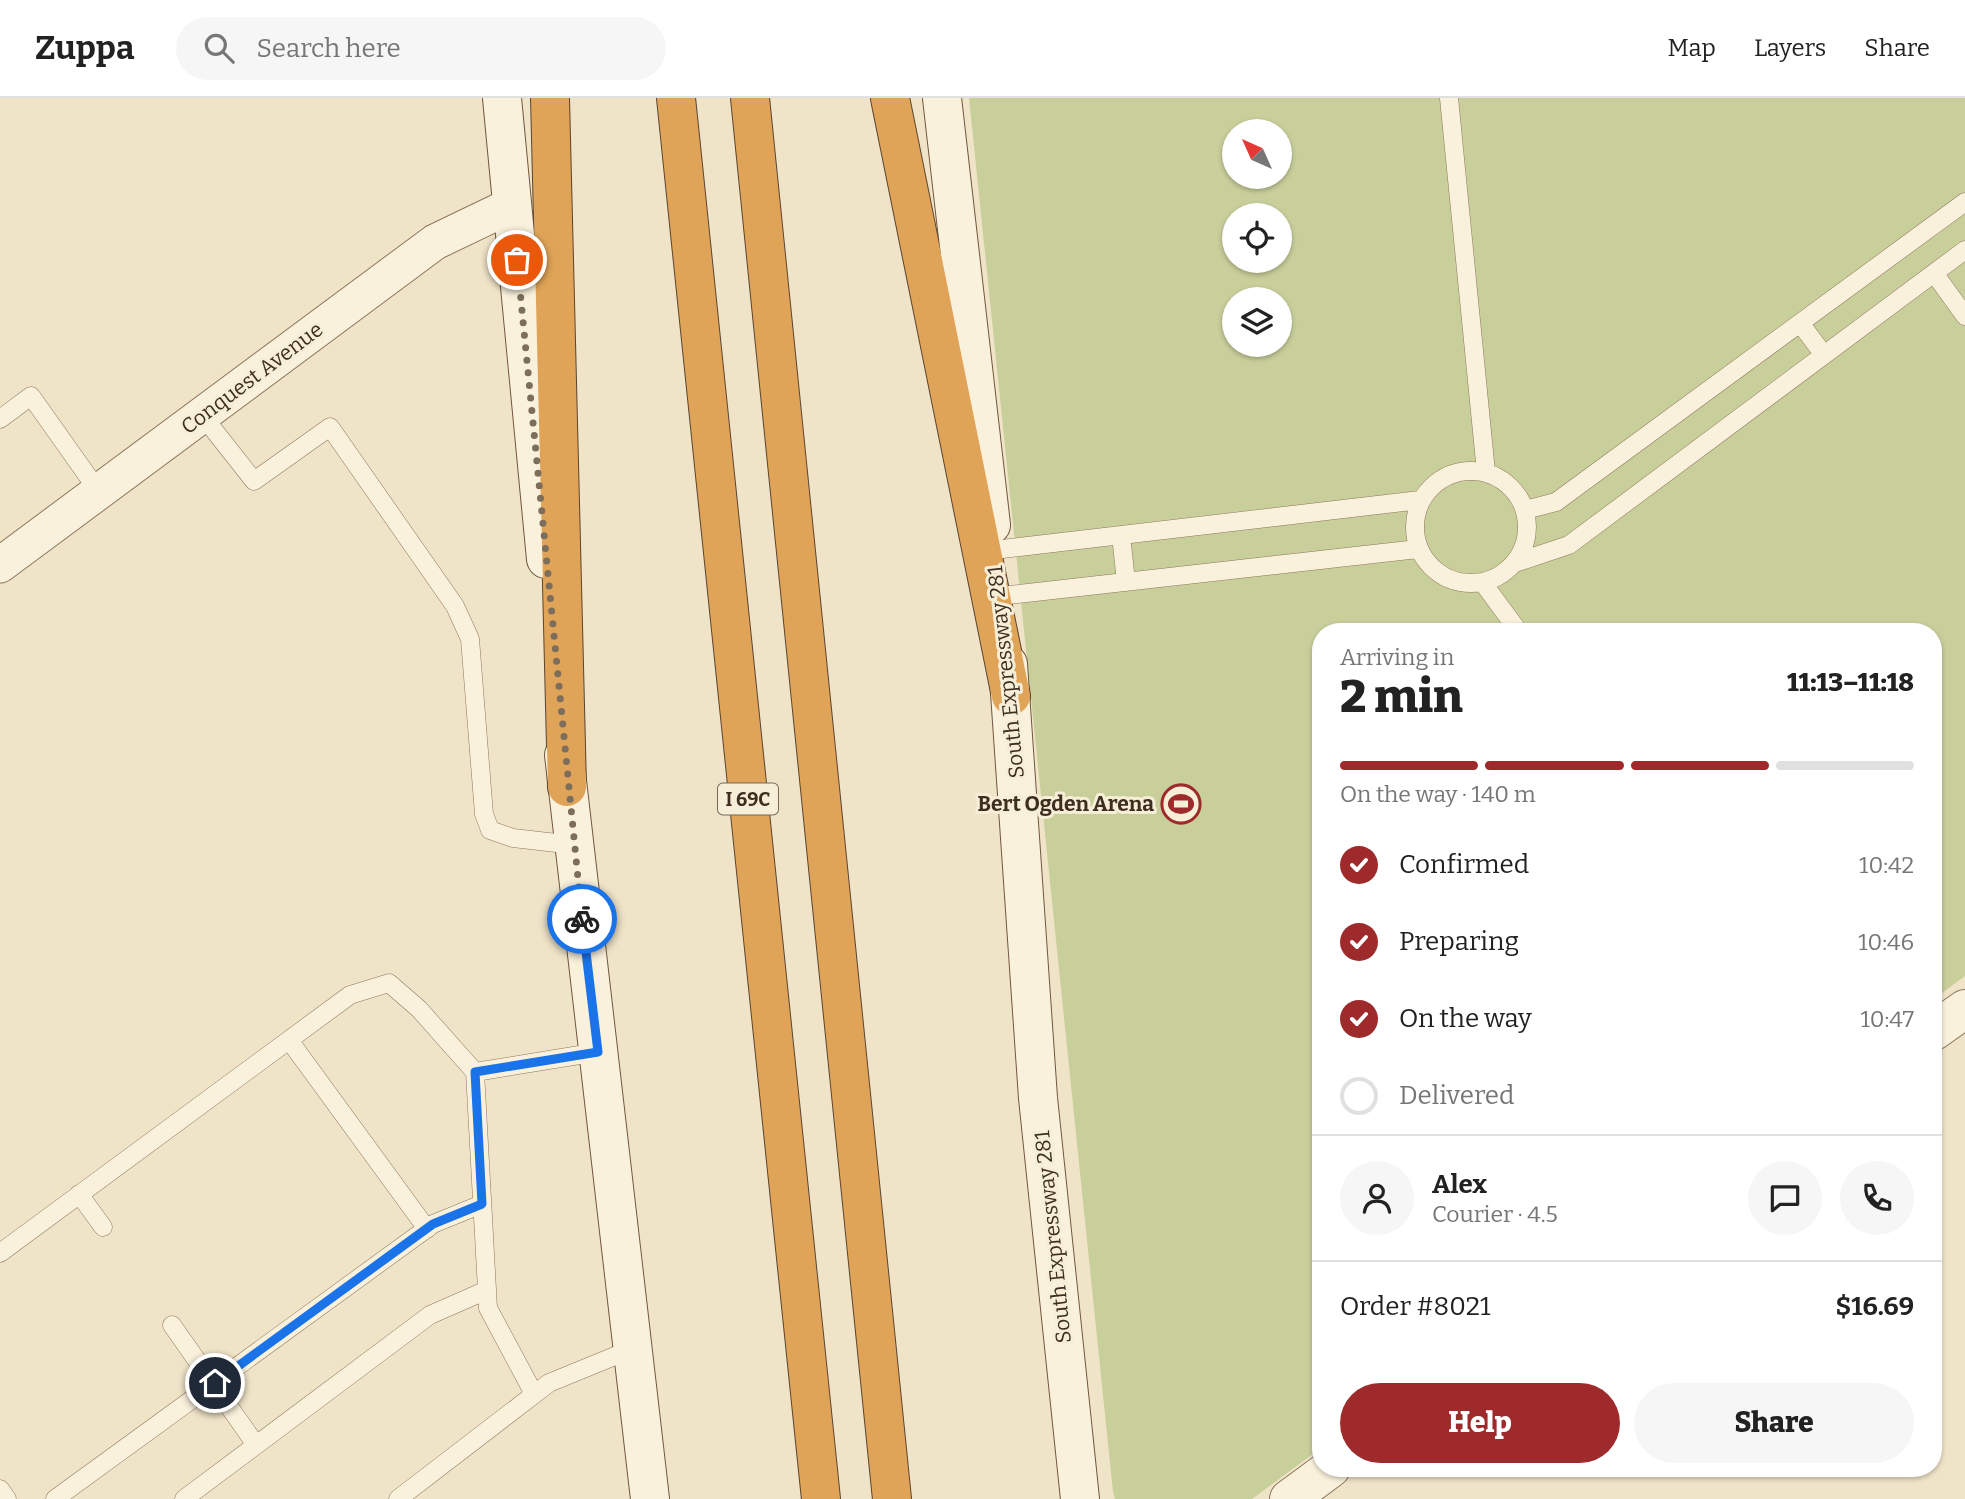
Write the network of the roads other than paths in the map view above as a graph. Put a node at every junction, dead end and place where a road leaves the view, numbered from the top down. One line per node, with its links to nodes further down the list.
1 (502, 98): 8 (main road)
2 (550, 98): 31 (highway)
3 (676, 98): 56 (highway, I 69C)
4 (750, 98): 57 (highway)
5 (890, 98): 30 (highway)
6 (942, 98): 23 (main road, South Expressway 281)
7 (1449, 98): 17 (lane)
8 (512, 205): 15 (street, Conquest Avenue); 31 (main road)
9 (1963, 208): 13 (lane)
10 (1965, 250): 11 (lane)
11 (1934, 273): 12 (lane); 14 (lane)
12 (1965, 316)
13 (1800, 323): 14 (lane); 20 (lane)
14 (1824, 355): 24 (lane)
15 (202, 415): 18 (street, Conquest Avenue); 32 (lane)
16 (0, 419): 18 (lane)
17 (1486, 472): 19 (lane); 20 (lane)
18 (99, 492): 25 (street, Conquest Avenue)
19 (1420, 500): 21 (lane); 22 (lane)
20 (1525, 510): 24 (lane)
21 (1121, 535): 23 (lane); 26 (lane)
22 (1419, 549): 26 (lane); 27 (lane)
23 (994, 550): 28 (main road, South Expressway 281)
24 (1514, 563): 27 (lane)
25 (0, 565)
26 (1126, 582): 28 (lane)
27 (1483, 583): 29 (lane)
28 (1000, 597): 30 (main road, South Expressway 281)
29 (1512, 623)
30 (1011, 696): 58 (main road, South Expressway 281)
31 (568, 787): 32 (main road)
32 (574, 845): 36 (main road)
33 (1965, 1009): 34 (main road)
34 (1942, 1025)
35 (289, 1040): 37 (lane); 38 (lane); 41 (lane)
36 (598, 1052): 37 (lane); 45 (main road)
37 (475, 1072): 39 (lane)
38 (79, 1195): 40 (lane); 42 (lane)
39 (482, 1204): 41 (lane); 43 (lane)
40 (103, 1227)
41 (427, 1229): 46 (lane)
42 (0, 1252)
43 (487, 1290): 47 (lane); 48 (lane)
44 (172, 1325): 46 (lane)
45 (632, 1349): 47 (lane); 55 (main road)
46 (215, 1383): 48 (lane); 52 (lane)
47 (534, 1394): 54 (lane)
48 (256, 1445): 53 (lane)
49 (1319, 1477): 59 (main road)
50 (0, 1489): 51 (lane)
51 (7, 1499)
52 (55, 1499)
53 (184, 1499)
54 (398, 1499)
55 (650, 1499)
56 (821, 1499)
57 (892, 1499)
58 (1080, 1499)
59 (1289, 1499)

